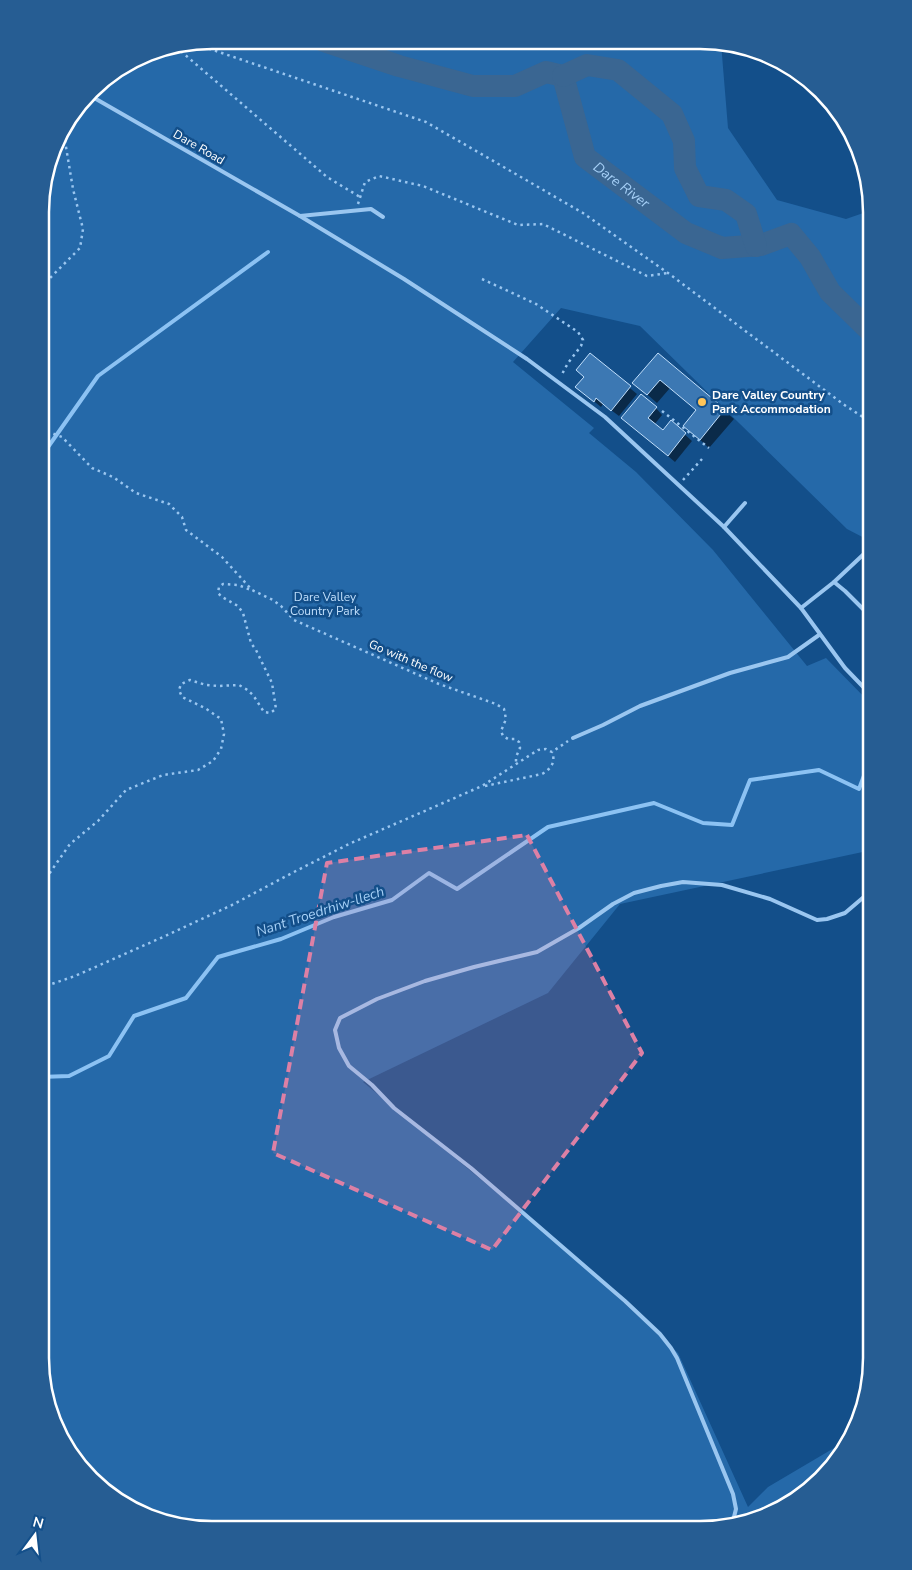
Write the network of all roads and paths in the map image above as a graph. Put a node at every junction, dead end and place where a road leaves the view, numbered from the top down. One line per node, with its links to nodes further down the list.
1 (208, 49): 9 (path)
2 (182, 52): 5 (path)
3 (95, 98): 7 (lane, Dare Road)
4 (65, 141): 10 (path)
5 (360, 198): 6 (path); 9 (path)
6 (356, 210): 7 (lane); 8 (lane)
7 (300, 216): 12 (lane, Dare Road)
8 (383, 217)
9 (668, 273): 14 (path)
10 (49, 279)
11 (482, 279): 12 (path)
12 (558, 382): 18 (lane, Dare Road)
13 (662, 411): 16 (path)
14 (863, 417)
15 (49, 432): 23 (path, Go with the flow)
16 (709, 448)
17 (702, 459): 18 (path)
18 (679, 485): 20 (lane, Dare Road)
19 (745, 503): 20 (lane)
20 (724, 527): 24 (lane, Dare Road)
21 (863, 555): 22 (lane)
22 (834, 582): 24 (lane); 25 (lane)
23 (252, 590): 30 (path, Go with the flow); 32 (path, Go with the flow)
24 (801, 608): 26 (lane, Dare Road)
25 (863, 609)
26 (819, 635): 27 (lane, Dare Road); 28 (lane)
27 (863, 687)
28 (573, 738): 29 (path)
29 (552, 752): 30 (path); 31 (path)
30 (518, 764): 31 (path)
31 (482, 786): 34 (path)
32 (49, 874)
33 (863, 898): 35 (lane)
34 (49, 985)
35 (734, 1518)

